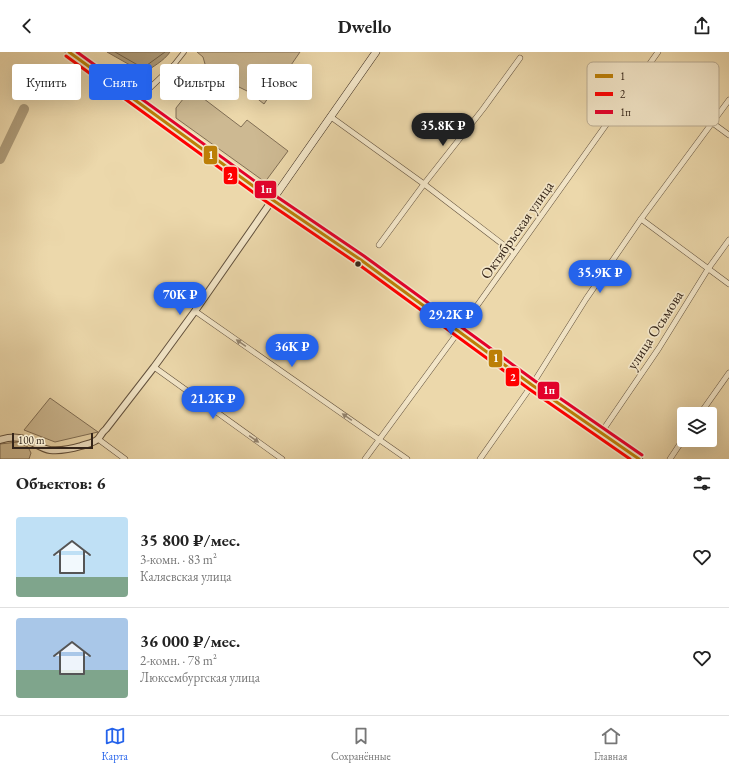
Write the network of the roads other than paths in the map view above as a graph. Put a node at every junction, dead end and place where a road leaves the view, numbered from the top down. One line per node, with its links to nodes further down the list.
1 (69, 52): 10 (main road)
2 (184, 52): 7 (street)
3 (376, 52): 12 (main road)
4 (658, 52): 6 (street, Октябрьская улица)
5 (520, 58): 17 (street)
6 (650, 62)
7 (175, 64)
8 (160, 78): 10 (street)
9 (729, 100): 11 (street)
10 (136, 101): 18 (main road)
11 (719, 114)
12 (332, 117): 17 (street); 18 (main road)
13 (605, 126): 22 (street, Октябрьская улица)
14 (711, 126): 19 (street)
15 (717, 126): 16 (street)
16 (729, 135)
17 (424, 184): 21 (street); 22 (street)
18 (273, 199): 25 (street); 26 (street)
19 (641, 219): 23 (street); 29 (street)
20 (729, 240): 23 (street, улица Осьмова)
21 (379, 245)
22 (514, 253): 26 (street, Октябрьская улица)
23 (708, 269): 24 (street); 31 (street, улица Осьмова)
24 (729, 284)
25 (195, 310): 27 (street); 34 (street, one-way to 25)
26 (459, 331): 29 (street); 34 (street, Октябрьская улица)
27 (154, 367): 32 (street); 37 (street, one-way to 37)
28 (729, 372): 30 (street)
29 (532, 385): 31 (street); 40 (street)
30 (705, 407)
31 (601, 433): 41 (street)
32 (98, 439): 33 (street); 36 (street)
33 (0, 440)
34 (379, 440): 38 (street, Октябрьская улица); 39 (street)
35 (678, 447): 42 (street)
36 (125, 459)
37 (282, 459)
38 (365, 459)
39 (407, 459)
40 (480, 459)
41 (638, 459)
42 (670, 459)

